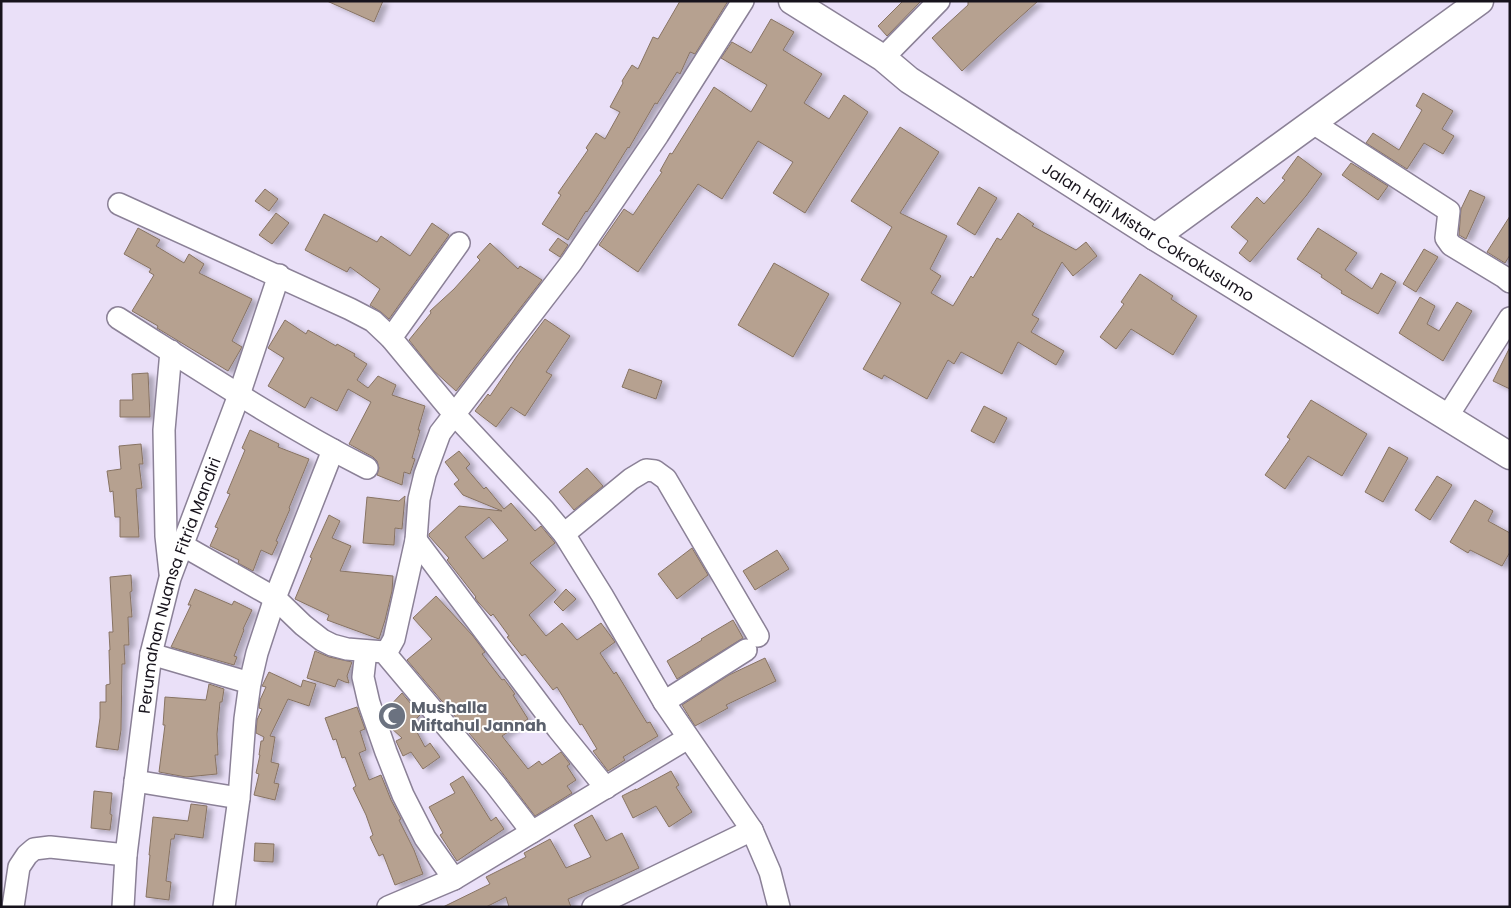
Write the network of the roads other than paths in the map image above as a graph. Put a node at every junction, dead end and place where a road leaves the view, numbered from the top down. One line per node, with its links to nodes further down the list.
1 (744, 1): 17 (street)
2 (792, 1): 5 (main road, Jalan Haji Mistar Cokrokusumo)
3 (939, 1): 5 (street)
4 (1480, 1): 6 (main road)
5 (883, 58): 8 (main road, Jalan Haji Mistar Cokrokusumo)
6 (1313, 123): 8 (main road); 11 (street)
7 (118, 204): 10 (street)
8 (1155, 237): 18 (main road, Jalan Haji Mistar Cokrokusumo)
9 (459, 243): 14 (street)
10 (279, 275): 14 (street); 16 (street, Perumahan Nuansa Fitria Mandiri)
11 (1510, 282)
12 (118, 318): 15 (street)
13 (1510, 318): 18 (street)
14 (391, 338): 17 (street)
15 (171, 351): 16 (street); 25 (street)
16 (239, 395): 19 (street); 24 (street, Perumahan Nuansa Fitria Mandiri)
17 (454, 414): 22 (street); 23 (street)
18 (1447, 417): 20 (main road, Jalan Haji Mistar Cokrokusumo)
19 (333, 450): 21 (street); 26 (street)
20 (1510, 456)
21 (367, 468)
22 (564, 534): 30 (street); 30 (street)
23 (416, 540): 27 (street); 33 (street)
24 (182, 545): 25 (street, Perumahan Nuansa Fitria Mandiri); 26 (street)
25 (170, 578): 28 (street, Perumahan Nuansa Fitria Mandiri)
26 (275, 598): 27 (street); 29 (street)
27 (375, 652): 36 (street); 38 (street)
28 (151, 654): 29 (street); 32 (street, Perumahan Nuansa Fitria Mandiri)
29 (250, 683): 34 (street)
30 (664, 702): 31 (street)
31 (688, 738): 33 (street); 35 (street)
32 (136, 781): 34 (street); 37 (street, Perumahan Nuansa Fitria Mandiri)
33 (606, 788): 36 (street)
34 (239, 798): 41 (street)
35 (752, 830): 43 (street); 44 (street)
36 (532, 832): 38 (street)
37 (126, 855): 39 (street); 40 (street, Perumahan Nuansa Fitria Mandiri)
38 (454, 879): 42 (street)
39 (13, 907)
40 (123, 907)
41 (224, 907)
42 (388, 907)
43 (593, 907)
44 (779, 907)

